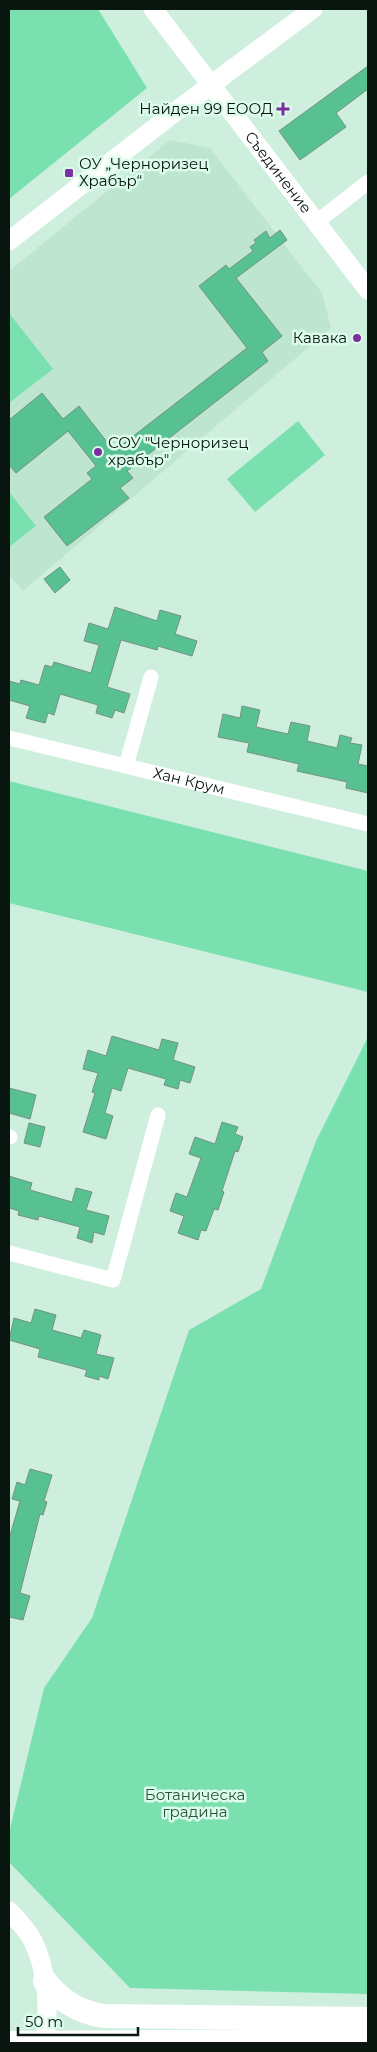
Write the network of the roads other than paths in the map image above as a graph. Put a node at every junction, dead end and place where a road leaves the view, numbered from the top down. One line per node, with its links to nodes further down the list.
1 (153, 9): 3 (street, Съединение)
2 (313, 9): 3 (street)
3 (213, 84): 5 (street, Съединение); 6 (street)
4 (368, 182): 5 (street)
5 (317, 222): 7 (street, Съединение)
6 (9, 241)
7 (368, 290)
8 (151, 677): 10 (street)
9 (9, 738): 10 (street, Хан Крум)
10 (126, 766): 11 (street, Хан Крум)
11 (368, 824)
12 (158, 1115): 13 (street)
13 (9, 1253)
14 (9, 1911): 15 (street)
15 (45, 1981): 16 (main road); 20 (street)
16 (368, 2019)
17 (368, 2041): 18 (main road)
18 (104, 2042): 19 (main road)
19 (9, 2043)
20 (43, 2043)

